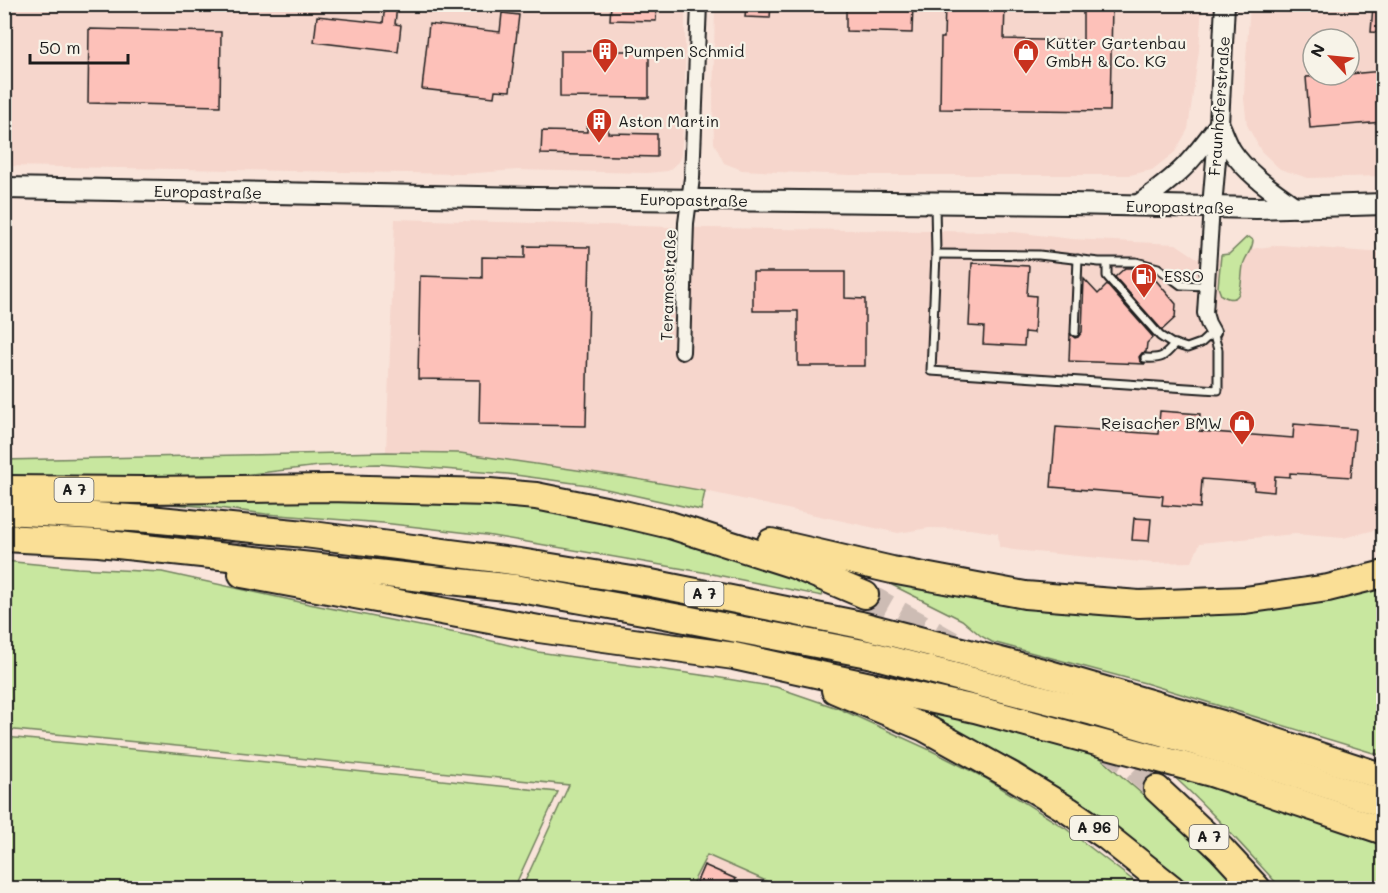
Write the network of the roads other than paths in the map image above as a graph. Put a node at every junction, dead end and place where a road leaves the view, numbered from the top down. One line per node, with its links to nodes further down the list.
1 (699, 4): 5 (street, Teramostraße)
2 (1225, 4): 3 (street, Fraunhoferstraße)
3 (1219, 124): 8 (street); 9 (street, Fraunhoferstraße); 10 (street)
4 (4, 188): 5 (main road, Europastraße)
5 (689, 199): 6 (main road, Europastraße); 18 (street, Teramostraße)
6 (935, 203): 8 (main road, Europastraße); 11 (lane)
7 (1383, 204): 10 (main road, Europastraße)
8 (1136, 206): 9 (main road, Europastraße)
9 (1212, 207): 10 (main road, Europastraße); 14 (street)
10 (1297, 208)
11 (936, 254): 12 (lane); 16 (lane)
12 (1078, 259): 13 (lane); 15 (lane)
13 (1107, 263): 14 (lane); 17 (lane)
14 (1206, 286): 16 (street)
15 (1075, 332)
16 (1213, 332): 17 (lane)
17 (1175, 345): 19 (lane)
18 (682, 352)
19 (1145, 358)
20 (4, 489): 22 (highway, A 7)
21 (4, 511): 28 (highway, A 7)
22 (670, 525): 25 (highway, A 7); 26 (highway, A 7)
23 (4, 538): 24 (highway, A 7)
24 (99, 543): 27 (highway); 30 (highway, A 7)
25 (1383, 574)
26 (865, 595)
27 (778, 665): 31 (highway); 32 (highway, A 96)
28 (1383, 777)
29 (1157, 789): 33 (highway, A 7)
30 (1383, 804)
31 (1383, 831)
32 (1171, 888)
33 (1257, 888)

